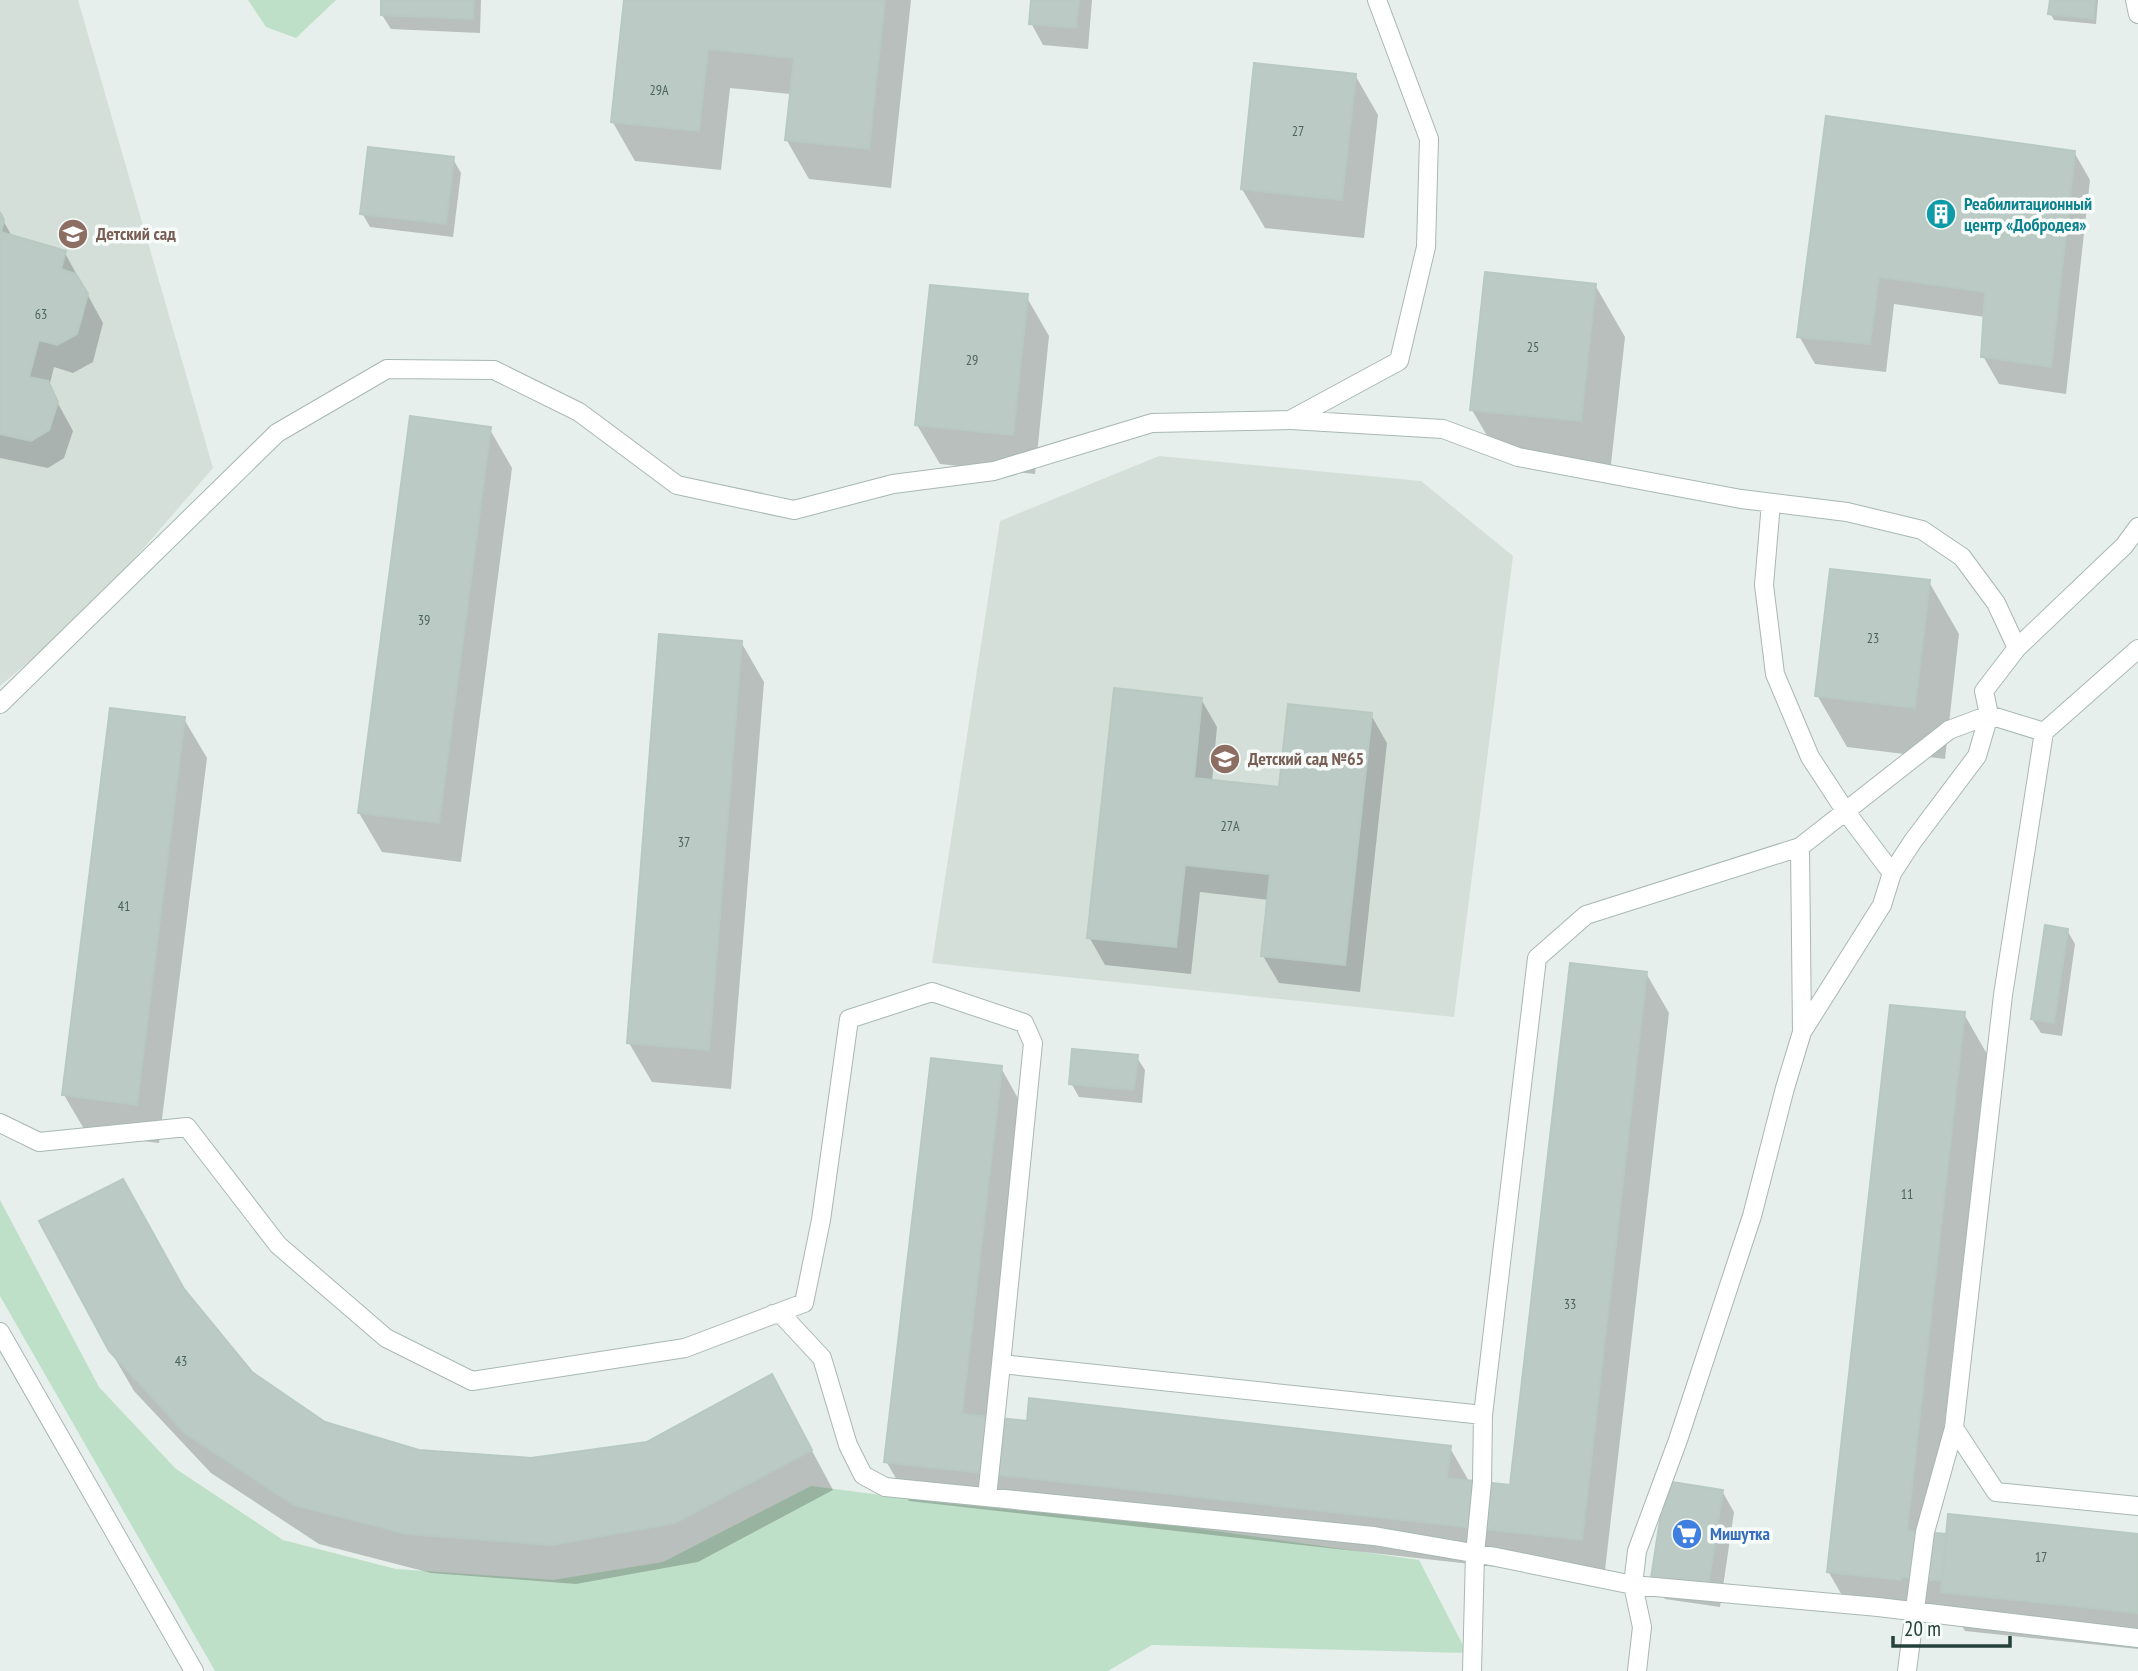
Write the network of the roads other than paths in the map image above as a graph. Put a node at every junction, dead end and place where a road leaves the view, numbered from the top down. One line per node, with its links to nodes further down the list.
1 (1377, 0): 4 (lane)
2 (2135, 0): 3 (lane)
3 (2138, 14)
4 (1290, 420): 5 (lane); 9 (lane)
5 (1771, 503): 7 (lane); 12 (lane)
6 (2138, 527): 7 (lane)
7 (2017, 648): 10 (lane)
8 (2138, 649): 11 (lane)
9 (0, 704)
10 (1989, 715): 11 (lane); 12 (lane); 14 (lane)
11 (2044, 732): 21 (lane)
12 (1846, 811): 13 (lane); 14 (lane)
13 (1800, 847): 15 (lane); 20 (lane)
14 (1892, 873): 15 (lane)
15 (1802, 1032): 25 (lane)
16 (0, 1123): 17 (lane)
17 (773, 1314): 19 (lane); 22 (lane)
18 (0, 1332): 28 (lane)
19 (1001, 1364): 20 (lane); 22 (lane)
20 (1483, 1415): 24 (lane)
21 (1954, 1427): 23 (lane); 26 (lane)
22 (987, 1497): 24 (lane)
23 (2138, 1506)
24 (1475, 1554): 25 (lane); 29 (lane)
25 (1633, 1585): 26 (lane); 30 (lane)
26 (1916, 1612): 27 (lane); 31 (lane)
27 (2138, 1638)
28 (194, 1671)
29 (1472, 1671)
30 (1637, 1671)
31 (1907, 1671)

